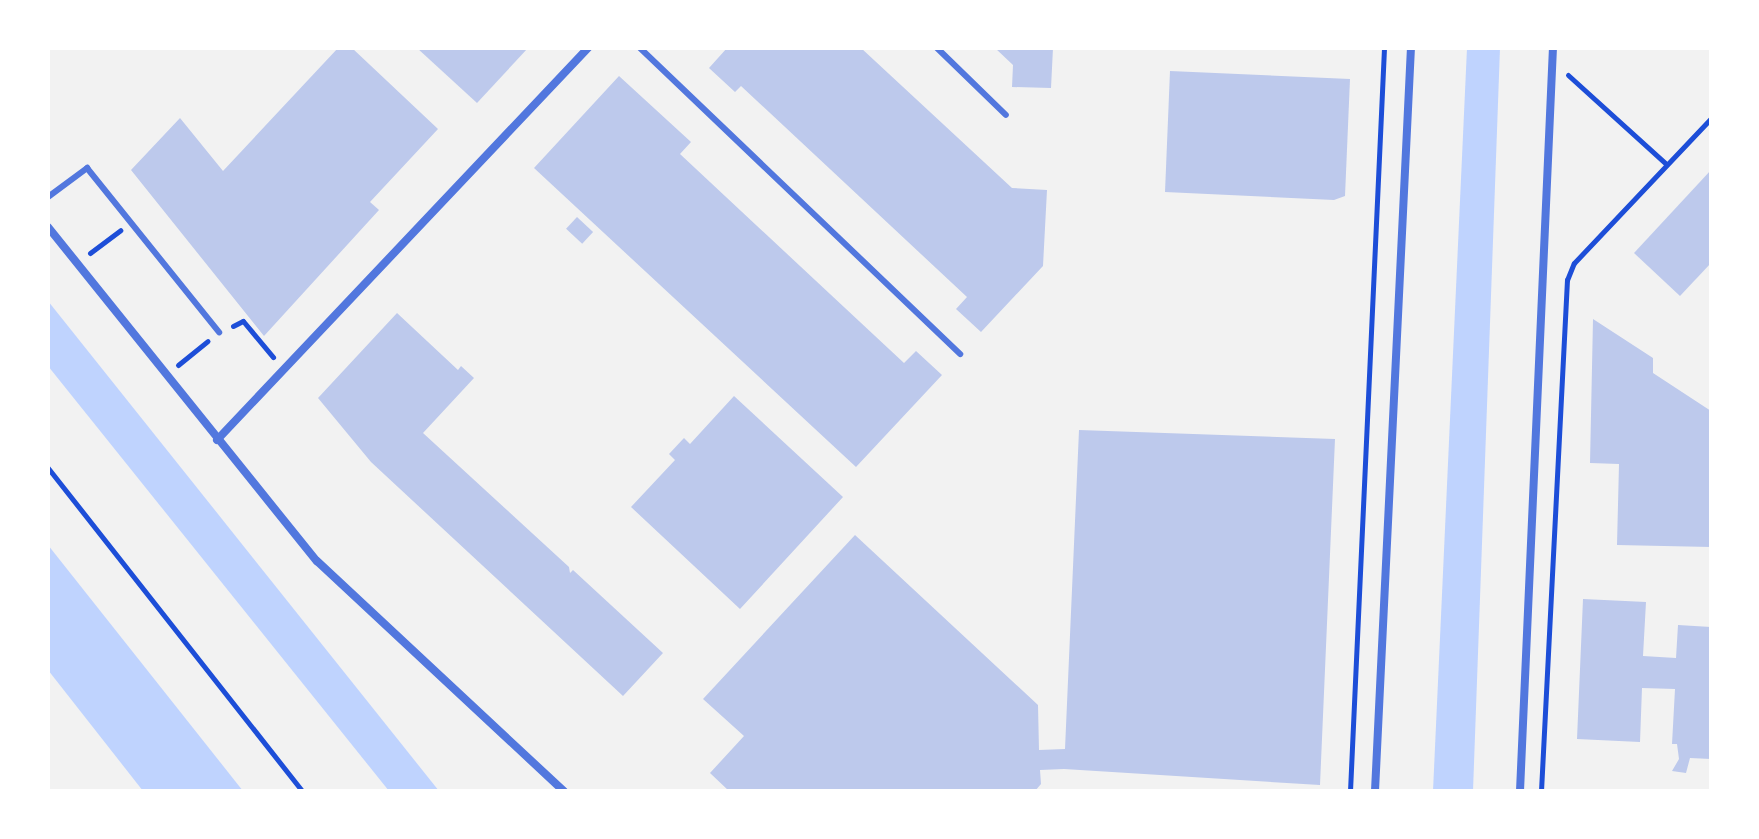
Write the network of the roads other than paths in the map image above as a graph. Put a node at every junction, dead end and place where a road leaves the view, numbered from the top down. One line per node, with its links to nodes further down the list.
1 (588, 48): 11 (street)
2 (640, 48): 10 (lane)
3 (937, 48): 6 (lane)
4 (1411, 48): 13 (street)
5 (1553, 48): 14 (street)
6 (1006, 115)
7 (48, 197): 9 (lane)
8 (48, 227): 11 (street)
9 (219, 332)
10 (960, 354)
11 (217, 440): 12 (street)
12 (564, 791)
13 (1375, 791)
14 (1520, 791)

